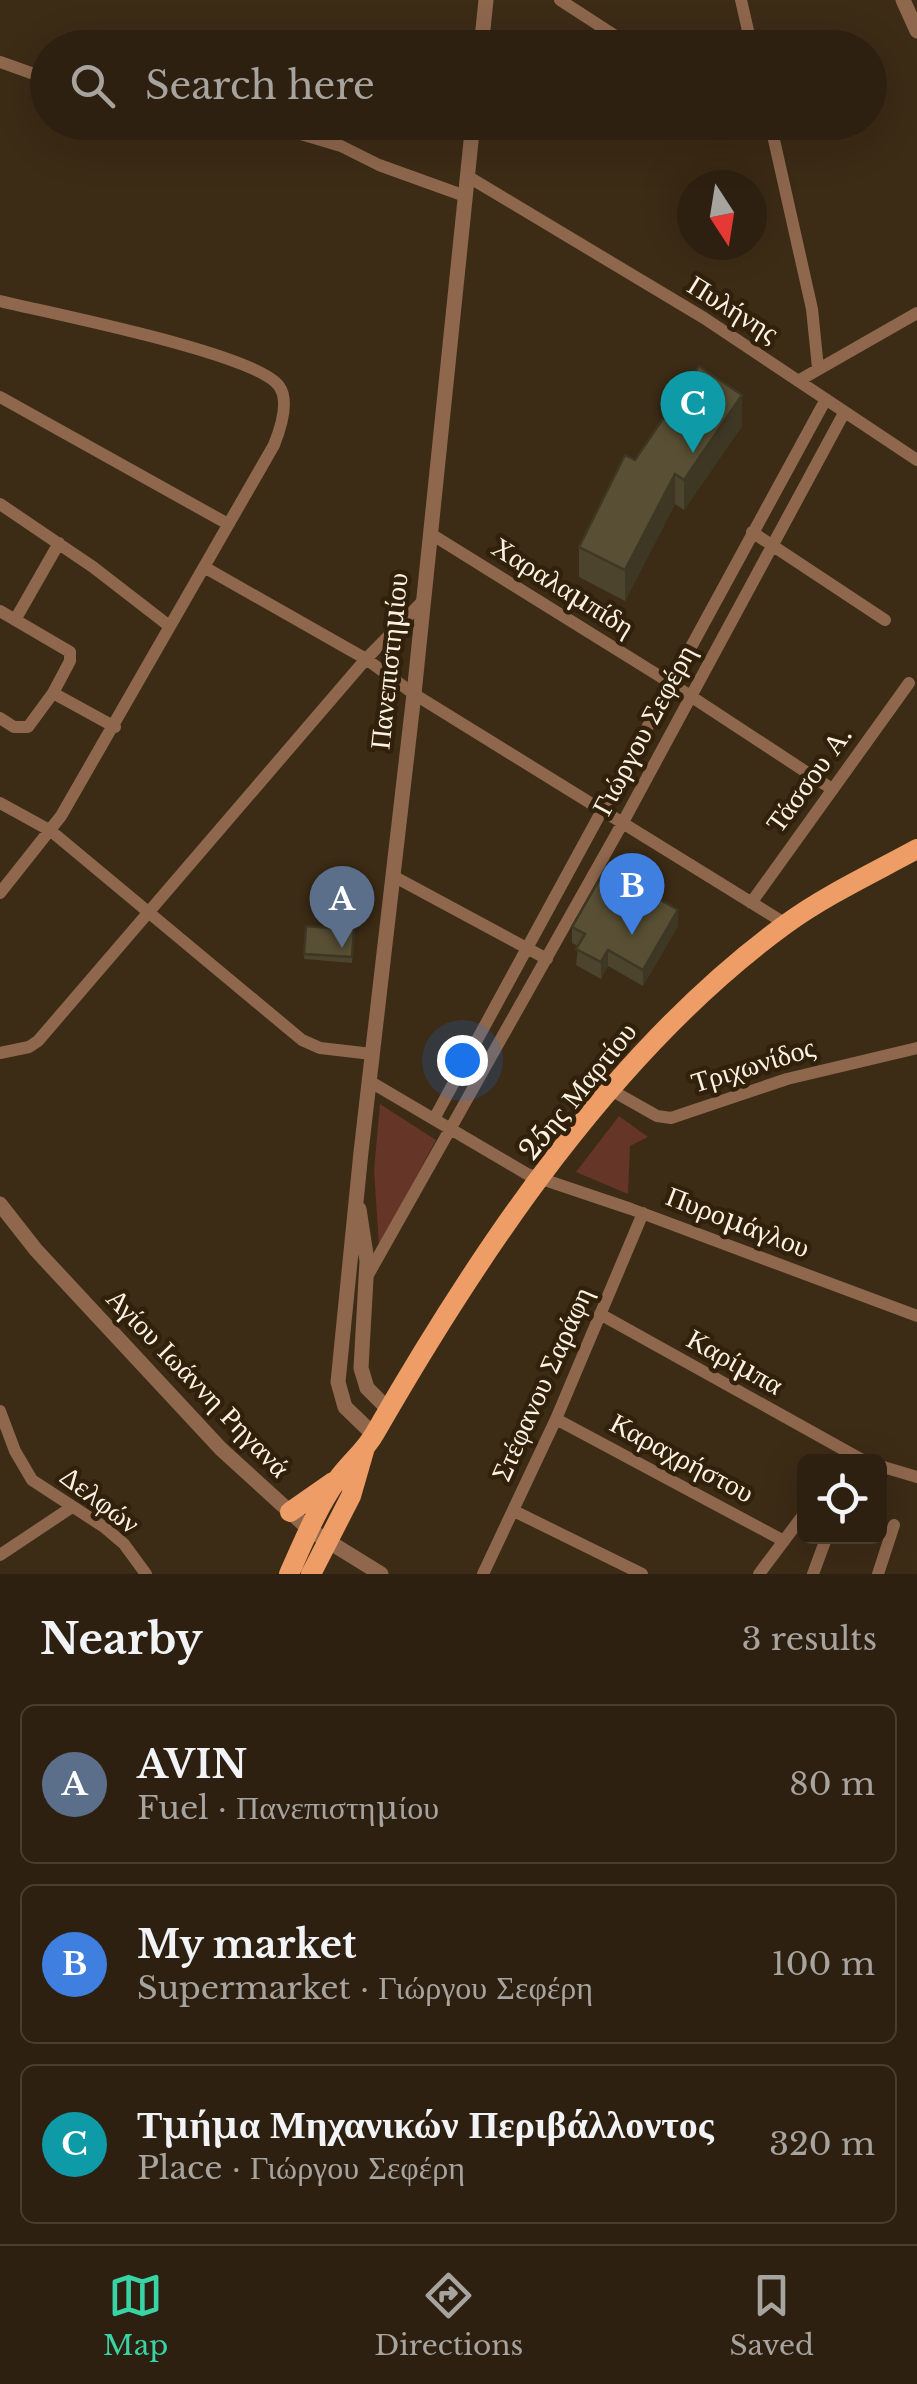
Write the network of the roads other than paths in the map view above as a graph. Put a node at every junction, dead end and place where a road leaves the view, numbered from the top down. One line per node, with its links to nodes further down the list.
1 (486, 0): 5 (street)
2 (560, 0): 6 (street)
3 (741, 0): 7 (street)
4 (903, 0): 8 (street)
5 (483, 30)
6 (606, 30)
7 (748, 30)
8 (917, 31)
9 (0, 62): 10 (street)
10 (30, 73)
11 (321, 140): 15 (street)
12 (471, 140): 14 (street, Πανεπιστημίου)
13 (774, 140): 18 (street)
14 (467, 176): 15 (street, Πανεπιστημίου); 19 (street, Πυλήνης)
15 (464, 196): 27 (street, Πανεπιστημίου)
16 (0, 301): 25 (street)
17 (917, 313): 18 (street)
18 (818, 368): 19 (street)
19 (798, 381): 21 (street, Πυλήνης)
20 (0, 396): 25 (street)
21 (826, 400): 22 (street, Πυλήνης); 26 (street, Γιώργου Σεφέρη)
22 (844, 413): 23 (street, Πυλήνης); 29 (street, Γιώργου Σεφέρη)
23 (917, 460)
24 (0, 504): 28 (street)
25 (228, 524): 30 (street)
26 (752, 532): 29 (street); 37 (street, Γιώργου Σεφέρη)
27 (431, 534): 31 (street, Πανεπιστημίου); 37 (street, Χαραλαμπίδη)
28 (59, 543): 33 (street); 35 (street)
29 (773, 545): 34 (street); 41 (street, Γιώργου Σεφέρη)
30 (204, 567): 35 (street); 36 (street)
31 (422, 602): 36 (street); 40 (street, Πανεπιστημίου)
32 (0, 612): 33 (street)
33 (15, 620): 39 (street)
34 (886, 620)
35 (168, 626): 43 (street)
36 (366, 659): 40 (street); 53 (street)
37 (669, 682): 41 (street, Χαραλαμπίδη); 46 (street, Γιώργου Σεφέρη)
38 (909, 683): 44 (street, Τάσσου Α.)
39 (53, 692): 42 (street); 43 (street)
40 (414, 694): 46 (street); 50 (street, Πανεπιστημίου)
41 (690, 695): 44 (street, Χαραλαμπίδη); 47 (street, Γιώργου Σεφέρη)
42 (0, 718)
43 (114, 727): 48 (street)
44 (832, 790): 52 (street, Τάσσου Α.)
45 (0, 803): 48 (street)
46 (603, 812): 47 (street); 55 (street, Γιώργου Σεφέρη)
47 (622, 824): 52 (street); 56 (street, Γιώργου Σεφέρη)
48 (50, 830): 51 (street); 53 (street)
49 (917, 849): 54 (main road, 25ης Μαρτίου)
50 (393, 876): 55 (street); 59 (street, Πανεπιστημίου)
51 (0, 893)
52 (751, 903): 54 (street)
53 (148, 913): 58 (street); 59 (street)
54 (786, 924): 61 (main road, 25ης Μαρτίου)
55 (529, 949): 56 (street); 62 (street, Γιώργου Σεφέρη)
56 (547, 959): 63 (street, Γιώργου Σεφέρη)
57 (917, 1048): 61 (street, Τριχωνίδος)
58 (0, 1053)
59 (372, 1054): 60 (street, Πανεπιστημίου)
60 (369, 1081): 62 (street, Πυρομάγλου); 66 (street, Πανεπιστημίου)
61 (611, 1090): 64 (main road, 25ης Μαρτίου)
62 (434, 1119): 63 (street, Πυρομάγλου)
63 (451, 1129): 64 (street, Πυρομάγλου); 68 (street, Γιώργου Σεφέρη)
64 (540, 1180): 67 (street, Πυρομάγλου); 71 (main road, 25ης Μαρτίου)
65 (0, 1204): 81 (street, Αγίου Ιωάννη Ρηγανά)
66 (358, 1205): 68 (street, Πανεπιστημίου); 74 (street, Πανεπιστημίου)
67 (643, 1213): 69 (street, Στέφανου Σαράφη); 70 (street, Πυρομάγλου)
68 (367, 1277): 71 (street, Πανεπιστημίου)
69 (600, 1314): 73 (street, Στέφανου Σαράφη); 75 (street, Καρίμπα)
70 (917, 1316)
71 (388, 1409): 74 (main road, 25ης Μαρτίου)
72 (0, 1411): 79 (street, Δελφών)
73 (556, 1420): 80 (street, Στέφανου Σαράφη); 85 (street, Καραχρήστου)
74 (369, 1442): 78 (main road); 84 (main road)
75 (838, 1454)
76 (887, 1468): 77 (street)
77 (917, 1477)
78 (339, 1478): 81 (main road); 84 (main road)
79 (72, 1507): 87 (street); 88 (street, Δελφών)
80 (514, 1510): 92 (street, Στέφανου Σαράφη); 93 (street)
81 (290, 1512): 84 (street, Αγίου Ιωάννη Ρηγανά)
82 (797, 1523): 85 (street)
83 (894, 1526): 96 (street)
84 (319, 1535): 89 (main road); 90 (main road); 91 (street, Αγίου Ιωάννη Ρηγανά)
85 (784, 1541): 94 (street)
86 (824, 1544): 95 (street)
87 (0, 1555)
88 (146, 1574)
89 (290, 1574)
90 (312, 1574)
91 (381, 1574)
92 (483, 1574)
93 (642, 1574)
94 (759, 1574)
95 (813, 1574)
96 (878, 1574)

